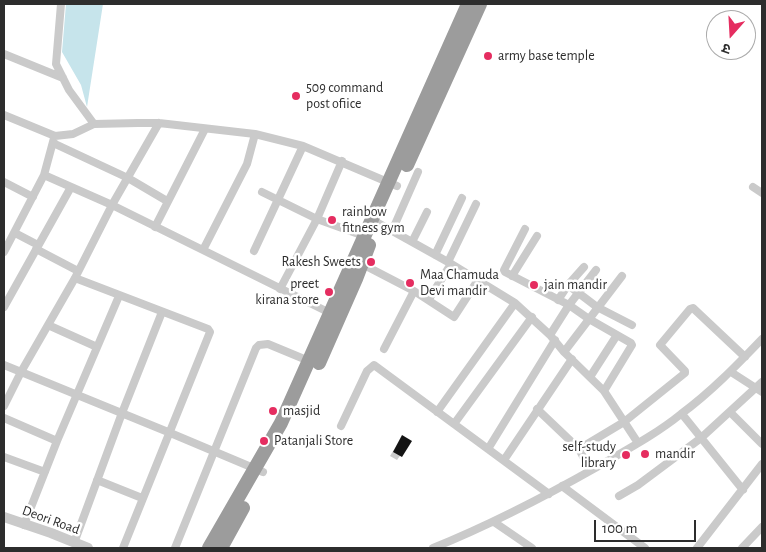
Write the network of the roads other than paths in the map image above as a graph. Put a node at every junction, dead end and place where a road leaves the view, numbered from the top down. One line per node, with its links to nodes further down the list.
1 (61, 4): 5 (street)
2 (468, 4): 18 (highway)
3 (480, 4): 18 (highway)
4 (4, 54): 5 (street)
5 (63, 78): 8 (street)
6 (4, 115): 11 (street)
7 (159, 123): 8 (street); 9 (street); 16 (street)
8 (94, 124): 11 (street)
9 (205, 128): 10 (street); 26 (street)
10 (255, 134): 12 (street); 40 (street)
11 (54, 140): 15 (street); 16 (street)
12 (303, 146): 13 (street); 25 (street)
13 (342, 161): 18 (street); 30 (street)
14 (418, 172): 34 (street)
15 (44, 175): 19 (street); 23 (street)
16 (128, 178): 26 (street); 28 (street)
17 (4, 182): 23 (street)
18 (393, 184): 31 (highway); 36 (highway)
19 (71, 187): 28 (street); 39 (street)
20 (752, 187): 22 (street)
21 (262, 192): 25 (street)
22 (762, 193)
23 (33, 197): 35 (street)
24 (462, 198): 43 (street)
25 (278, 200): 30 (street); 41 (street)
26 (167, 201): 32 (street)
27 (476, 204): 44 (street)
28 (112, 205): 32 (street); 48 (street)
29 (427, 212): 38 (street)
30 (317, 218): 36 (street); 53 (street)
31 (378, 223): 34 (street); 45 (highway)
32 (155, 227): 40 (street)
33 (525, 229): 49 (street)
34 (392, 231): 38 (street)
35 (15, 234): 39 (street); 42 (street)
36 (364, 236): 64 (highway)
37 (537, 236): 49 (street)
38 (412, 242): 43 (street)
39 (37, 247): 48 (street); 61 (street)
40 (203, 250): 53 (street)
41 (254, 251)
42 (4, 252)
43 (435, 255): 44 (street)
44 (449, 263): 51 (street); 57 (street)
45 (362, 264): 54 (street); 108 (highway)
46 (584, 266): 52 (street)
47 (596, 270): 55 (street)
48 (77, 275): 56 (street); 67 (street)
49 (512, 276): 58 (street)
50 (622, 276): 62 (street)
51 (478, 280): 57 (street); 59 (street)
52 (568, 285): 55 (street); 58 (street)
53 (280, 289): 64 (street)
54 (414, 291): 57 (street); 73 (street)
55 (578, 294): 60 (street); 62 (street)
56 (119, 296): 63 (street); 72 (street)
57 (428, 299)
58 (558, 300): 60 (street)
59 (515, 303): 65 (street); 88 (street)
60 (569, 305): 66 (street); 70 (street)
61 (4, 307)
62 (597, 307): 66 (street); 68 (street)
63 (162, 312): 90 (street); 96 (street)
64 (330, 313): 77 (highway)
65 (532, 317): 70 (street); 94 (street)
66 (589, 319): 69 (street); 74 (street)
67 (48, 325): 72 (street); 79 (street)
68 (632, 325)
69 (617, 335): 81 (street); 83 (street)
70 (553, 338): 74 (street); 101 (street)
71 (762, 339): 75 (street)
72 (97, 347): 85 (street)
73 (384, 349)
74 (564, 352): 76 (street)
75 (745, 357): 80 (street); 93 (street)
76 (572, 359): 81 (street); 87 (street)
77 (309, 361): 103 (street); 108 (highway)
78 (4, 365): 79 (street)
79 (21, 372): 85 (street); 86 (street)
80 (731, 372): 84 (street); 91 (street)
81 (590, 377): 83 (street)
82 (762, 382): 84 (street)
83 (604, 391): 93 (street)
84 (759, 391): 89 (street)
85 (77, 395): 90 (street); 98 (street)
86 (4, 406)
87 (537, 409): 102 (street); 105 (street)
88 (436, 412): 94 (street); 95 (street)
89 (730, 412): 97 (street); 100 (street)
90 (122, 414): 96 (street); 110 (street)
91 (682, 414): 97 (street); 99 (street)
92 (4, 418): 98 (street)
93 (624, 422): 99 (street); 102 (street)
94 (454, 424): 101 (street)
95 (342, 426)
96 (168, 432): 103 (street); 115 (street)
97 (701, 438): 112 (street); 114 (street)
98 (57, 440): 109 (street)
99 (638, 443): 107 (street)
100 (762, 444)
101 (488, 449): 105 (street)
102 (579, 449): 107 (street)
103 (215, 452): 108 (street); 123 (street)
104 (4, 457): 109 (street)
105 (504, 460): 113 (street)
106 (762, 464): 112 (street)
107 (590, 470): 111 (street)
108 (259, 471): 124 (highway); 125 (highway)
109 (45, 472): 118 (street)
110 (97, 480): 115 (street); 120 (street)
111 (562, 486): 113 (street); 128 (street)
112 (743, 490): 129 (street)
113 (549, 494): 117 (street)
114 (619, 496)
115 (142, 498): 122 (street)
116 (4, 517): 118 (street, Deori Road)
117 (494, 522): 126 (street); 127 (street)
118 (24, 525): 120 (street, Deori Road)
119 (762, 526): 130 (street)
120 (74, 543): 121 (street, Deori Road)
121 (88, 548)
122 (123, 548)
123 (175, 548)
124 (208, 548)
125 (221, 548)
126 (433, 548)
127 (532, 548)
128 (646, 548)
129 (697, 548)
130 (742, 548)

